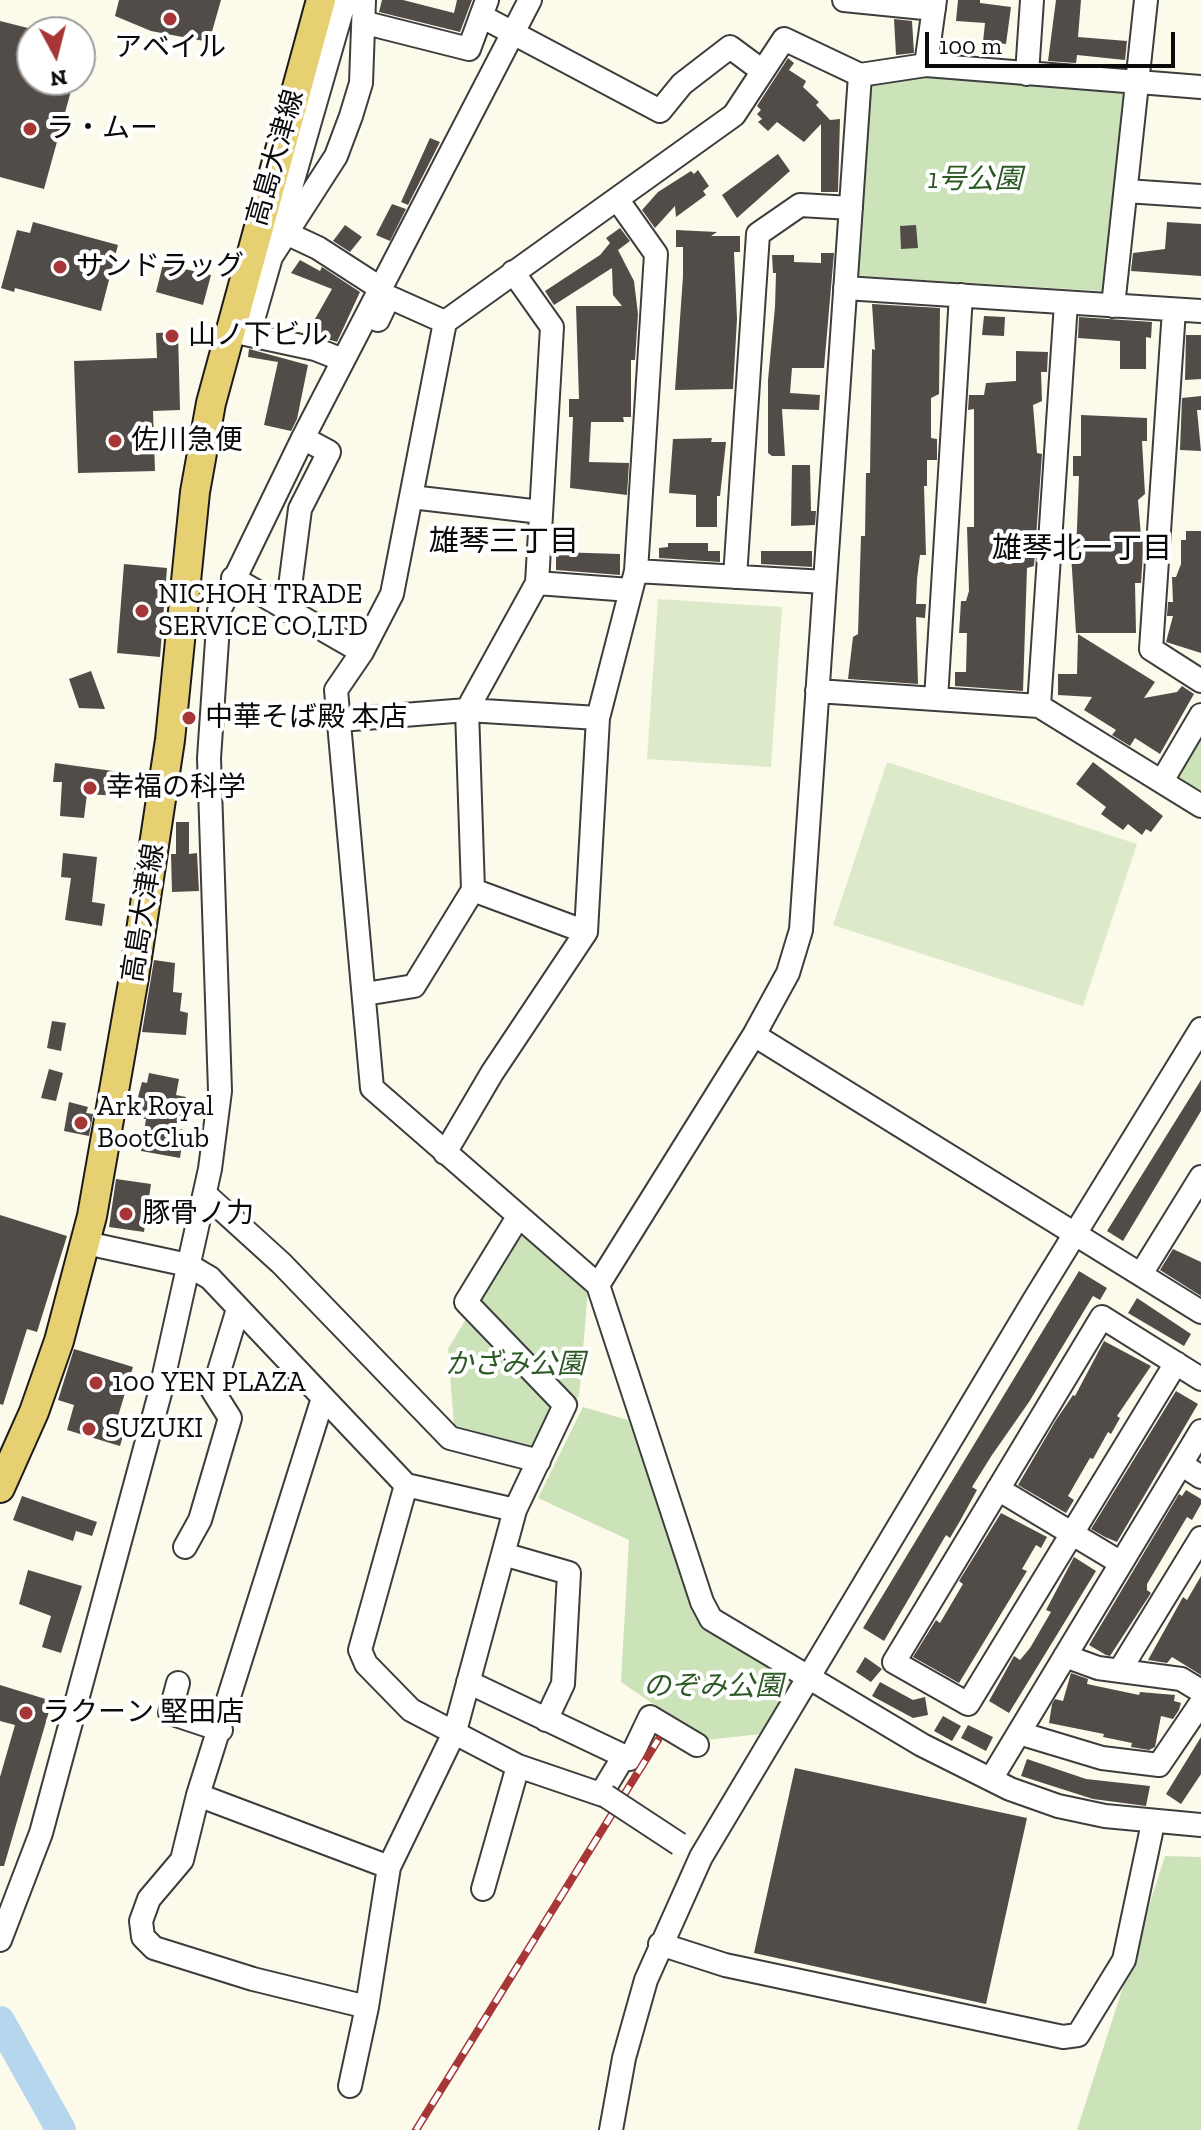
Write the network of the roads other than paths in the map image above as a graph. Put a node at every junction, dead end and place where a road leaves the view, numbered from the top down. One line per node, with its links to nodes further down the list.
1 (321, 0): 21 (main road, 高島大津線)
2 (345, 0): 21 (street)
3 (530, 0): 10 (street)
4 (1032, 0): 13 (street)
5 (1146, 0): 15 (street)
6 (856, 1): 7 (street)
7 (935, 4): 11 (street)
8 (484, 8): 9 (street); 10 (street)
9 (365, 11): 21 (street)
10 (513, 33): 12 (street); 25 (street)
11 (926, 65): 13 (street); 14 (street)
12 (761, 70): 14 (street); 19 (street)
13 (1027, 74): 15 (street)
14 (860, 75): 20 (street)
15 (1135, 83): 16 (street); 17 (street)
16 (1201, 87)
17 (1126, 191): 18 (street); 27 (street)
18 (1201, 196)
19 (617, 199): 22 (street); 39 (street)
20 (851, 208): 23 (street); 37 (street)
21 (271, 241): 25 (street); 31 (main road, 高島大津線)
22 (513, 272): 30 (street); 36 (street)
23 (845, 288): 24 (street); 40 (street)
24 (961, 295): 26 (street); 48 (street)
25 (379, 299): 30 (street); 32 (street); 33 (street)
26 (1066, 303): 27 (street); 49 (street)
27 (1113, 306): 28 (street)
28 (1174, 310): 29 (street); 46 (street)
29 (1201, 311)
30 (445, 322): 35 (street)
31 (238, 332): 32 (street); 43 (main road, 高島大津線)
32 (343, 360): 34 (street)
33 (335, 410)
34 (303, 438): 38 (street); 42 (street)
35 (411, 497): 36 (street); 44 (street)
36 (541, 512): 41 (street)
37 (735, 577): 39 (street); 40 (street)
38 (233, 578): 42 (street); 45 (street)
39 (633, 581): 41 (street); 52 (street)
40 (825, 582): 47 (street)
41 (537, 583): 50 (street)
42 (287, 610): 44 (street)
43 (179, 647): 45 (street); 66 (main road, 高島大津線)
44 (362, 652): 53 (street)
45 (215, 655): 63 (street)
46 (1201, 681)
47 (817, 691): 48 (street); 60 (street)
48 (936, 699): 49 (street)
49 (1039, 706): 54 (street)
50 (467, 710): 52 (street); 53 (street); 56 (street)
51 (1201, 715): 54 (street)
52 (598, 718): 57 (street)
53 (340, 720): 58 (street)
54 (1162, 781): 55 (street)
55 (1201, 806)
56 (473, 890): 57 (street); 58 (street)
57 (586, 932): 61 (street)
58 (365, 994): 61 (street)
59 (1201, 1029): 65 (street)
60 (754, 1035): 65 (street); 69 (street)
61 (445, 1153): 64 (street)
62 (1200, 1181): 68 (street)
63 (205, 1194): 67 (street); 76 (street)
64 (518, 1217): 69 (street); 76 (street)
65 (1076, 1234): 68 (street); 90 (street)
66 (86, 1243): 67 (street); 80 (main road, 高島大津線)
67 (188, 1265): 70 (street); 110 (street)
68 (1141, 1274): 71 (street)
69 (598, 1285): 90 (street)
70 (238, 1309): 74 (street); 85 (street)
71 (1201, 1312)
72 (1176, 1363): 73 (street); 81 (street); 83 (street)
73 (1201, 1379)
74 (323, 1398): 79 (street); 96 (street)
75 (1201, 1431): 77 (street)
76 (539, 1461): 82 (street)
77 (1181, 1464): 78 (street); 87 (street)
78 (1201, 1477)
79 (406, 1485): 82 (street); 97 (street)
80 (0, 1488)
81 (998, 1489): 83 (street); 83 (street)
82 (515, 1510): 86 (street)
83 (1072, 1533): 87 (street)
84 (1201, 1538): 89 (street)
85 (185, 1547)
86 (503, 1554): 91 (street); 95 (street)
87 (1121, 1563): 88 (street)
88 (1065, 1656): 89 (street); 98 (street)
89 (1120, 1670): 93 (street)
90 (808, 1678): 102 (street); 107 (street)
91 (468, 1682): 95 (street); 97 (street)
92 (178, 1683): 96 (street)
93 (1201, 1691)
94 (1201, 1703): 98 (street)
95 (546, 1720): 100 (street)
96 (221, 1730): 103 (street)
97 (455, 1731): 101 (street); 108 (street)
98 (1019, 1733): 102 (street)
99 (697, 1745): 100 (street)
100 (624, 1756): 104 (street)
101 (518, 1766): 104 (street); 109 (street)
102 (991, 1779): 105 (street)
103 (198, 1795): 108 (street); 112 (street)
104 (604, 1795): 107 (street, bridge)
105 (1153, 1823): 106 (street); 111 (street)
106 (1201, 1825)
107 (701, 1857): 111 (street)
108 (389, 1867): 112 (street)
109 (483, 1889)
110 (0, 1940)
111 (660, 1944): 114 (street)
112 (367, 2007): 113 (street)
113 (350, 2086)
114 (611, 2130)

